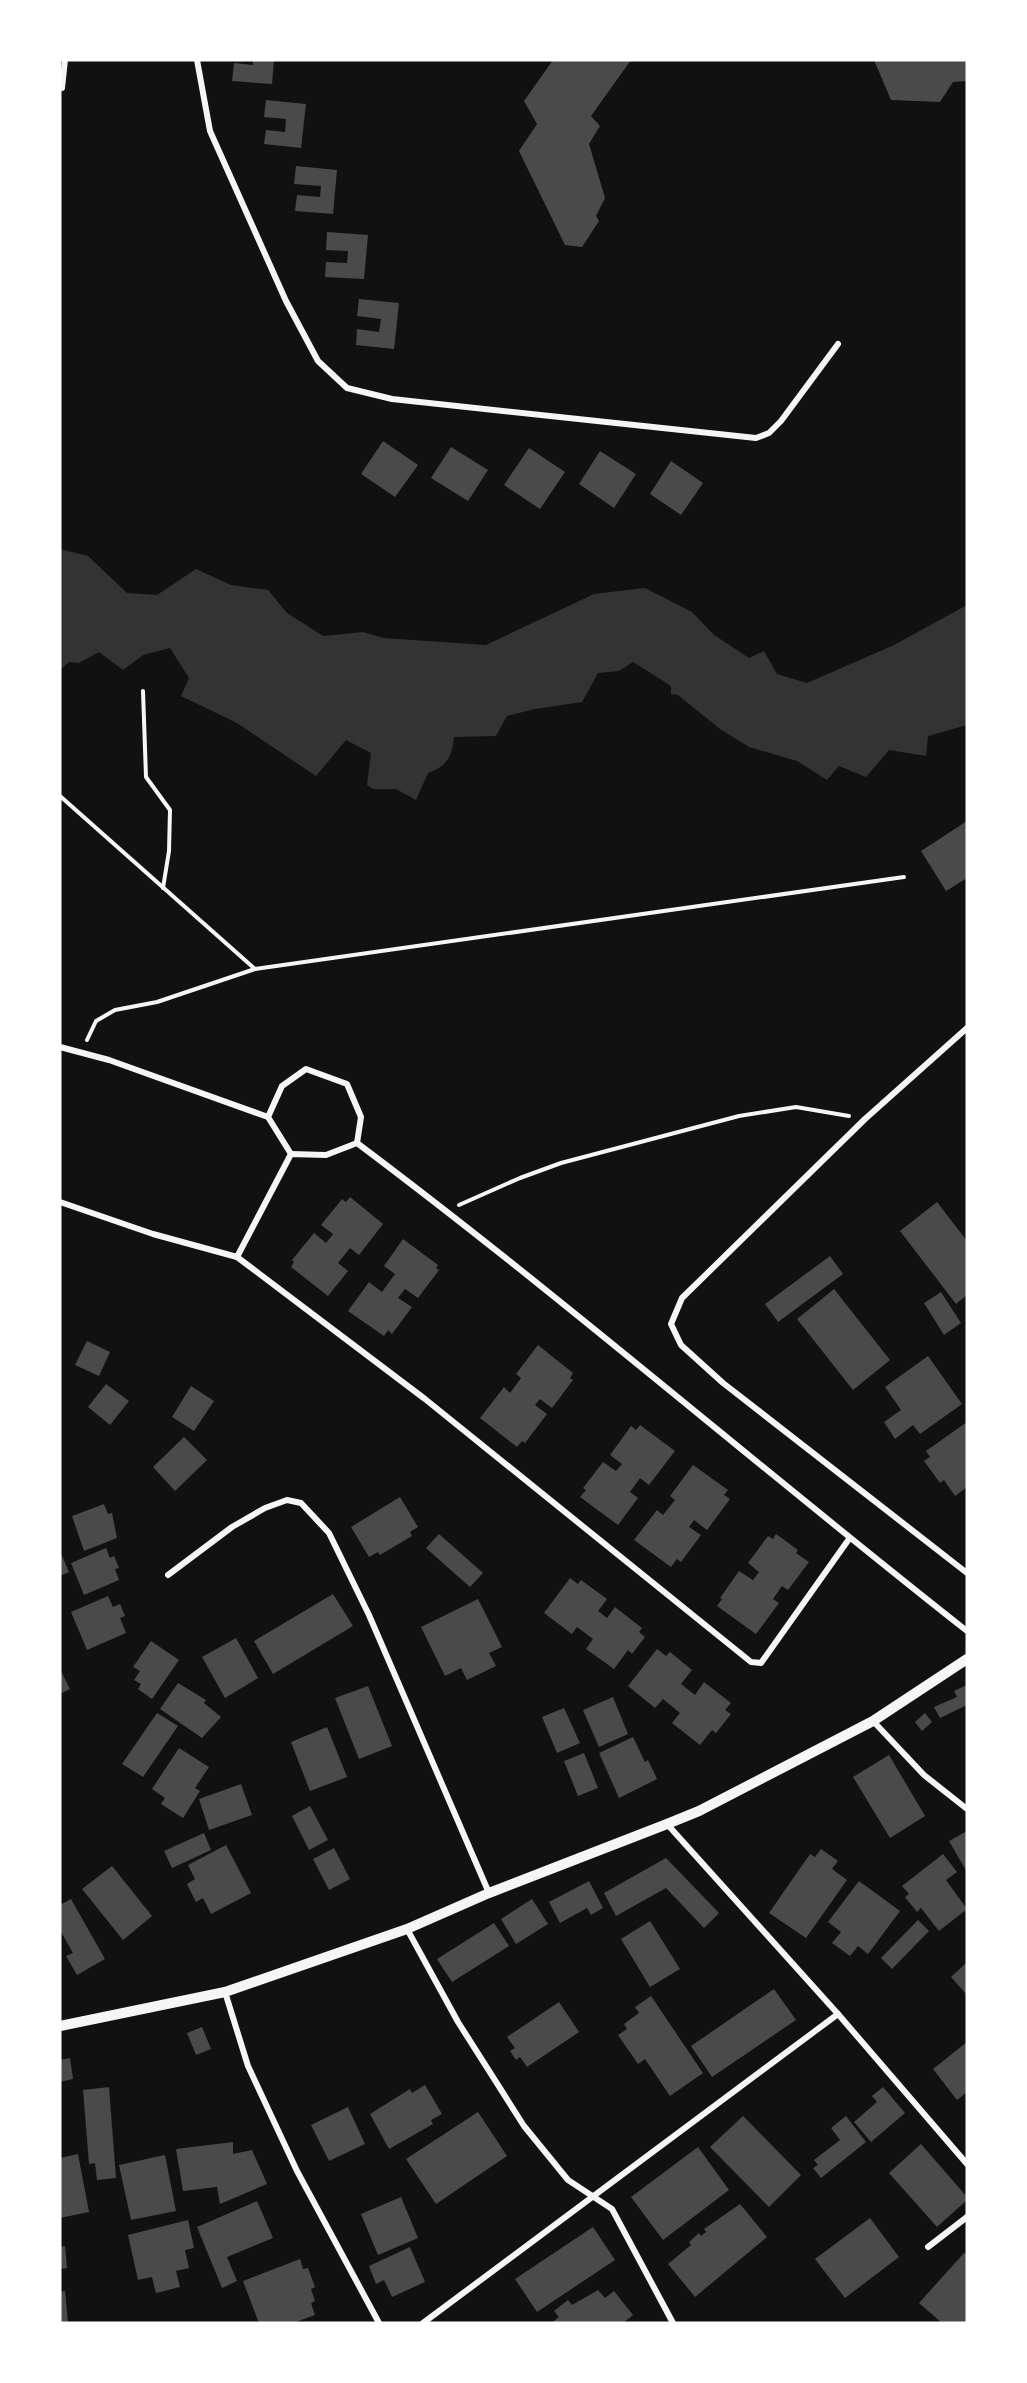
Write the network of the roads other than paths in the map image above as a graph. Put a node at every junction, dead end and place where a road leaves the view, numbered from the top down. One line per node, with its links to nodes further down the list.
1 (65, 60): 3 (street)
2 (197, 60): 4 (street)
3 (60, 88)
4 (837, 344)
5 (967, 1028): 13 (street)
6 (60, 1047): 7 (street)
7 (268, 1117): 8 (street); 9 (street)
8 (357, 1143): 9 (street); 12 (street)
9 (291, 1154): 11 (street)
10 (60, 1202): 11 (street)
11 (237, 1257): 12 (street)
12 (849, 1539): 15 (street)
13 (967, 1574)
14 (168, 1575): 20 (street)
15 (967, 1631)
16 (967, 1659): 17 (street)
17 (873, 1720): 18 (street); 19 (street)
18 (967, 1809)
19 (667, 1824): 20 (street); 23 (street)
20 (489, 1893): 21 (street)
21 (407, 1929): 22 (street); 26 (street)
22 (225, 1992): 24 (street); 29 (street)
23 (838, 2014): 25 (street); 26 (street)
24 (60, 2026)
25 (967, 2164)
26 (591, 2196): 30 (street); 31 (street)
27 (967, 2217): 28 (street)
28 (928, 2247)
29 (379, 2323)
30 (423, 2323)
31 (673, 2323)

